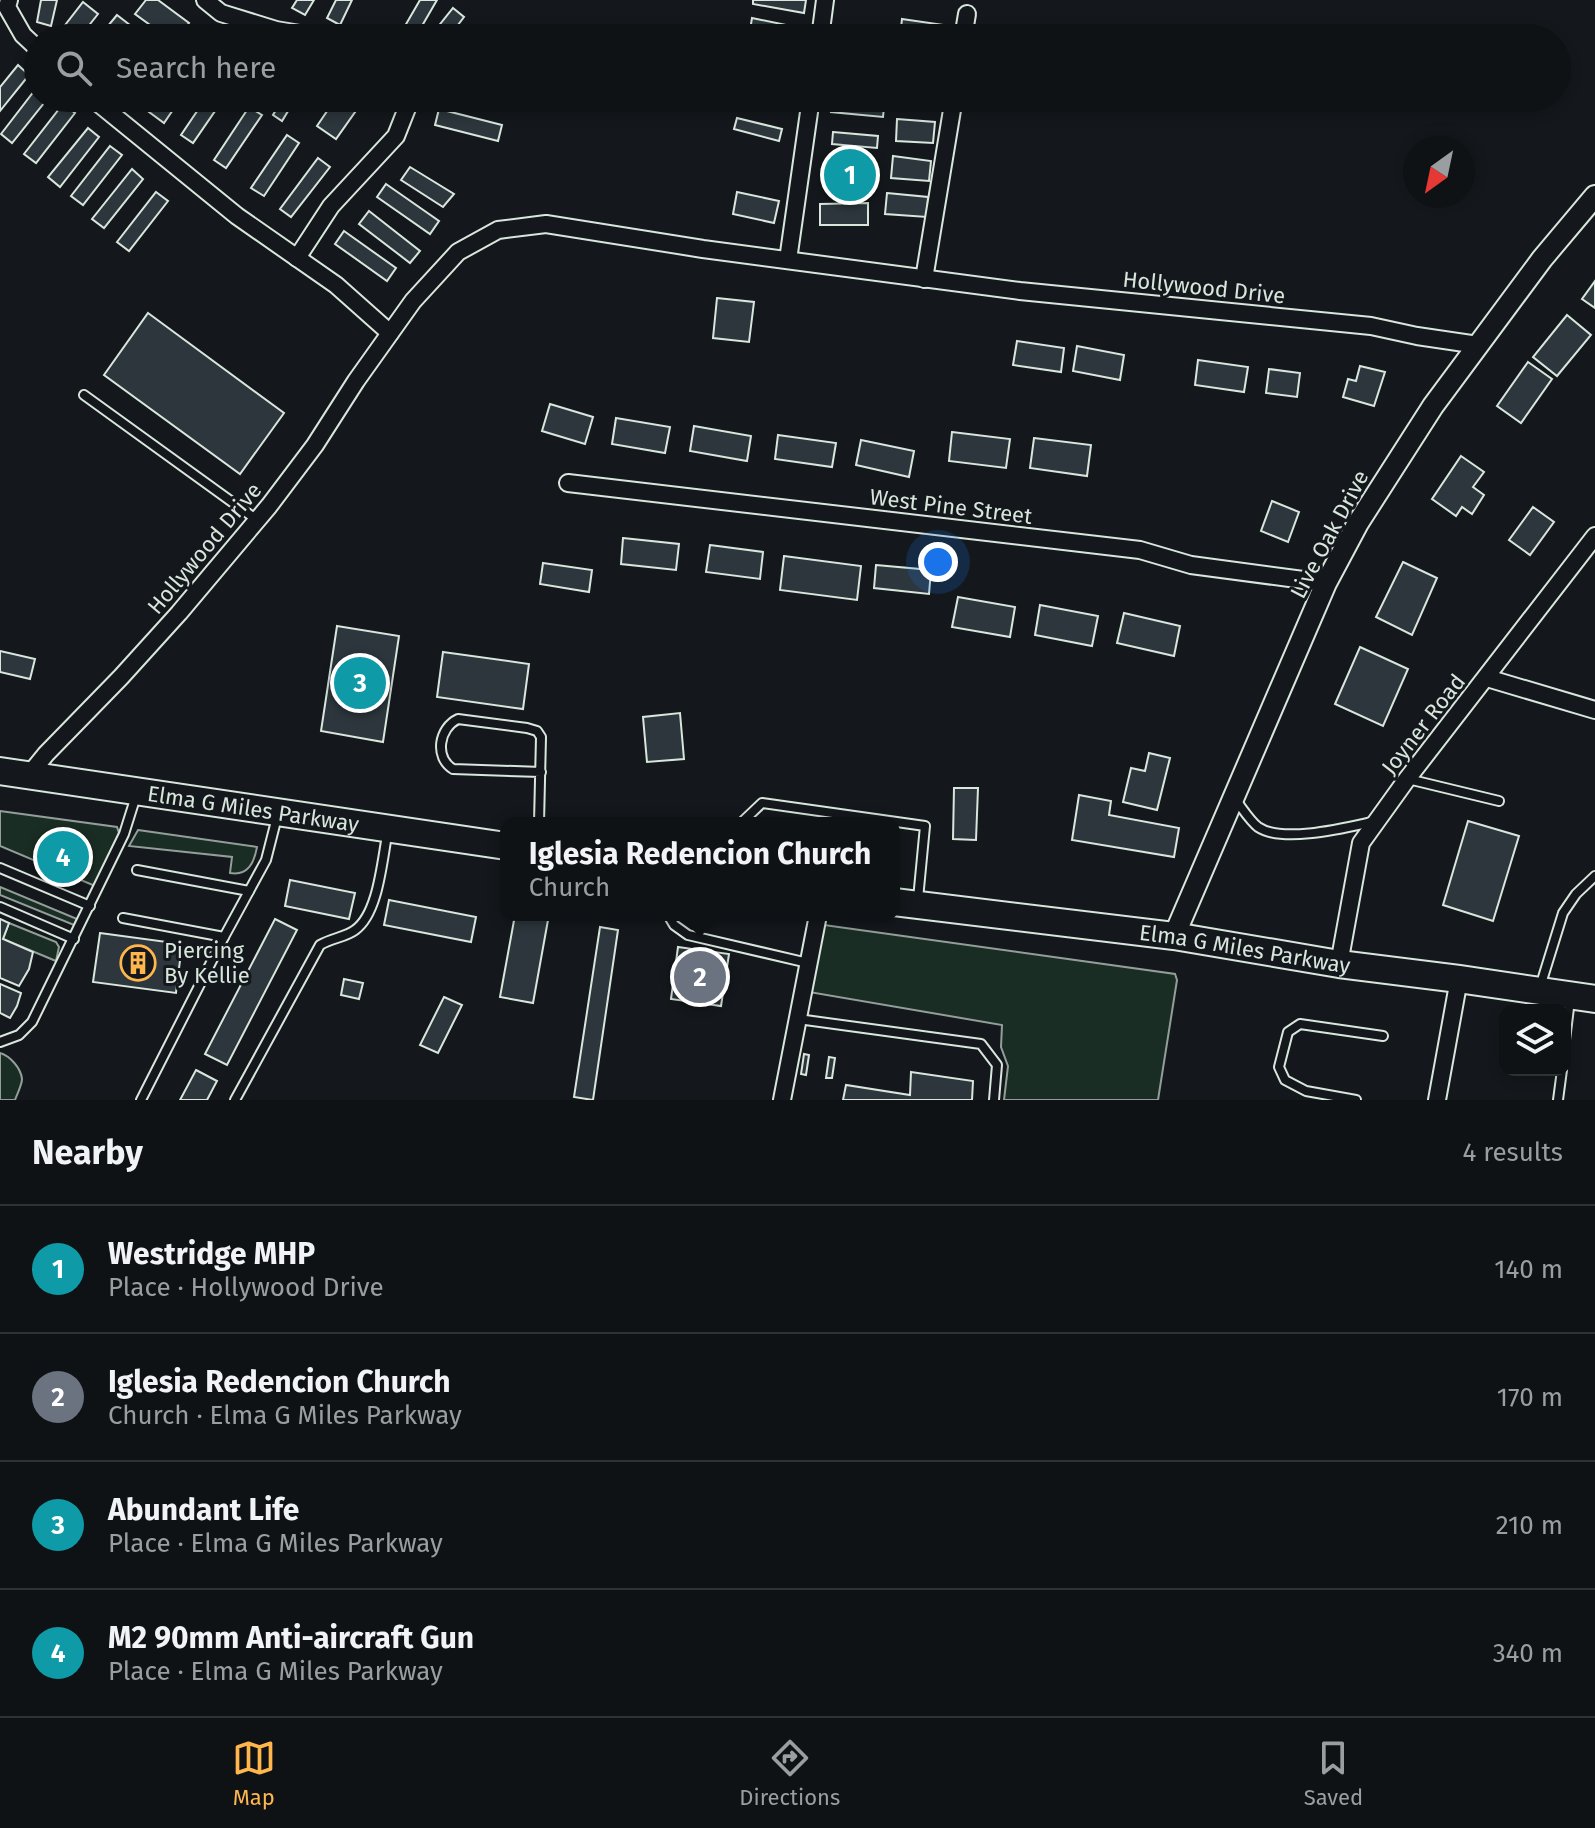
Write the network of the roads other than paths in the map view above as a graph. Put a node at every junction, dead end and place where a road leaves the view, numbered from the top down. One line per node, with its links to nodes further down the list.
1 (9, 0): 8 (street)
2 (205, 0): 5 (street)
3 (825, 0): 6 (street)
4 (967, 14): 7 (street)
5 (257, 24)
6 (822, 24)
7 (965, 24)
8 (24, 36)
9 (109, 112): 14 (street)
10 (405, 112): 14 (street)
11 (809, 112): 15 (street)
12 (952, 112): 16 (street)
13 (1595, 196): 18 (street, Live Oak Drive)
14 (297, 258): 17 (street)
15 (788, 260): 16 (street, Hollywood Drive); 17 (street, Hollywood Drive)
16 (924, 279): 18 (street, Hollywood Drive)
17 (390, 333): 21 (street, Hollywood Drive)
18 (1478, 345): 23 (street, Live Oak Drive)
19 (84, 395): 21 (lane)
20 (568, 483): 23 (street, West Pine Street)
21 (257, 520): 28 (street, Hollywood Drive)
22 (1595, 536): 24 (street, Joyner Road)
23 (1326, 583): 31 (street, Live Oak Drive)
24 (1487, 678): 25 (street); 29 (street, Joyner Road)
25 (1595, 710)
26 (0, 771): 28 (main road, Elma G Miles Parkway)
27 (541, 772): 27 (lane); 34 (lane)
28 (29, 775): 30 (main road, Elma G Miles Parkway)
29 (1407, 779): 32 (lane); 37 (street, Joyner Road)
30 (138, 791): 33 (main road, Elma G Miles Parkway); 46 (lane)
31 (1233, 797): 37 (lane); 51 (street, Live Oak Drive)
32 (1499, 801)
33 (278, 812): 39 (main road, Elma G Miles Parkway); 44 (lane)
34 (539, 817)
35 (747, 817): 36 (lane)
36 (861, 817)
37 (1377, 821): 55 (street, Joyner Road)
38 (900, 822): 45 (lane)
39 (388, 828): 40 (main road, Elma G Miles Parkway); 65 (lane)
40 (500, 845)
41 (0, 868): 46 (lane)
42 (137, 870): 44 (lane)
43 (1595, 876): 57 (lane)
44 (249, 891): 52 (lane)
45 (906, 903): 51 (main road, Elma G Miles Parkway)
46 (90, 906): 53 (lane)
47 (0, 907): 53 (lane)
48 (123, 918): 52 (lane)
49 (672, 921): 54 (lane)
50 (817, 921): 54 (street)
51 (1174, 936): 55 (main road, Elma G Miles Parkway)
52 (224, 937): 64 (lane)
53 (74, 939): 62 (lane)
54 (808, 963): 59 (street)
55 (1339, 964): 56 (main road, Elma G Miles Parkway)
56 (1459, 979): 57 (main road, Elma G Miles Parkway); 69 (street)
57 (1539, 991): 58 (main road, Elma G Miles Parkway)
58 (1582, 997): 60 (lane)
59 (798, 1019): 66 (street); 67 (lane)
60 (1571, 1025)
61 (1383, 1036): 68 (lane)
62 (0, 1042)
63 (1561, 1076): 70 (lane)
64 (141, 1100)
65 (235, 1100)
66 (782, 1100)
67 (994, 1100)
68 (1356, 1100)
69 (1437, 1100)
70 (1558, 1100)

